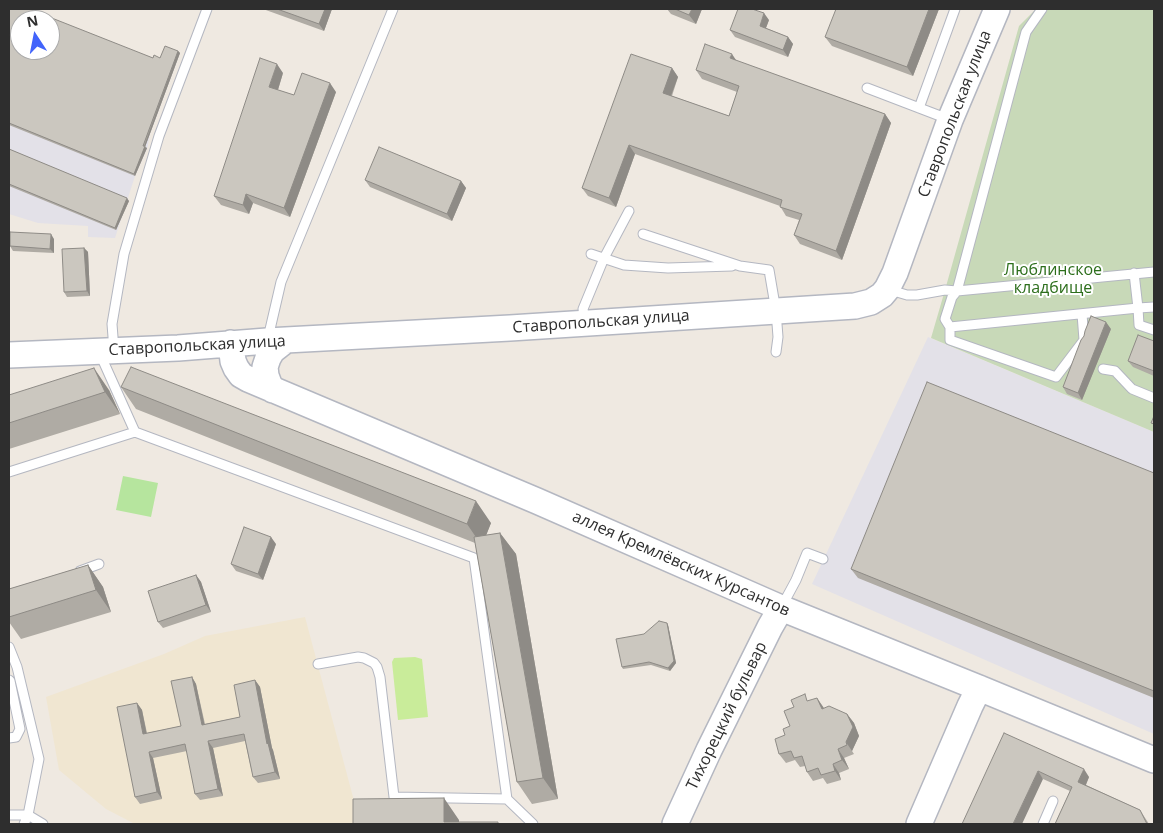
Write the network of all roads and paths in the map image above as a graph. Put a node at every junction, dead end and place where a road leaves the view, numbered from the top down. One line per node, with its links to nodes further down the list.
1 (207, 9): 28 (lane)
2 (393, 9): 25 (lane)
3 (955, 9): 7 (lane)
4 (996, 9): 8 (street, Ставропольская улица)
5 (1042, 9): 17 (lane)
6 (867, 88): 7 (lane)
7 (919, 108): 8 (lane)
8 (950, 120): 16 (street, Ставропольская улица)
9 (629, 211): 12 (lane)
10 (643, 234): 13 (lane)
11 (591, 254): 12 (lane)
12 (604, 258): 13 (lane); 22 (lane)
13 (740, 266): 20 (lane)
14 (1154, 272): 15 (lane)
15 (1134, 273): 17 (lane); 19 (lane)
16 (887, 289): 17 (lane); 20 (street, Ставропольская улица)
17 (957, 291): 23 (lane)
18 (1154, 307): 19 (lane)
19 (1138, 308): 21 (lane); 24 (lane)
20 (776, 311): 22 (street, Ставропольская улица); 29 (lane)
21 (1082, 314): 23 (lane); 23 (lane)
22 (586, 323): 25 (street, Ставропольская улица)
23 (950, 326)
24 (1154, 330)
25 (277, 341): 26 (street, Ставропольская улица); 33 (street)
26 (231, 343): 27 (street, Ставропольская улица); 32 (street)
27 (178, 348): 28 (street, Ставропольская улица); 32 (street, аллея Кремлёвских Курсантов)
28 (107, 351): 30 (street, Ставропольская улица); 35 (lane)
29 (776, 352)
30 (9, 354)
31 (1104, 369): 34 (lane)
32 (248, 380): 33 (street, аллея Кремлёвских Курсантов)
33 (273, 390): 40 (street, аллея Кремлёвских Курсантов)
34 (1154, 398)
35 (135, 432): 36 (lane); 47 (lane)
36 (9, 472)
37 (823, 559): 40 (lane)
38 (99, 564): 39 (lane)
39 (73, 574)
40 (781, 608): 44 (street, аллея Кремлёвских Курсантов); 54 (street, Тихорецкий бульвар)
41 (9, 647): 50 (lane)
42 (318, 664): 47 (lane)
43 (9, 680): 45 (lane)
44 (979, 688): 46 (street, аллея Кремлёвских Курсантов); 55 (street)
45 (9, 738)
46 (1154, 760)
47 (508, 798): 53 (lane)
48 (1053, 801): 56 (lane)
49 (9, 815): 50 (lane)
50 (28, 815): 51 (lane); 52 (lane)
51 (24, 824)
52 (43, 824)
53 (533, 824)
54 (675, 824)
55 (919, 824)
56 (1043, 824)

